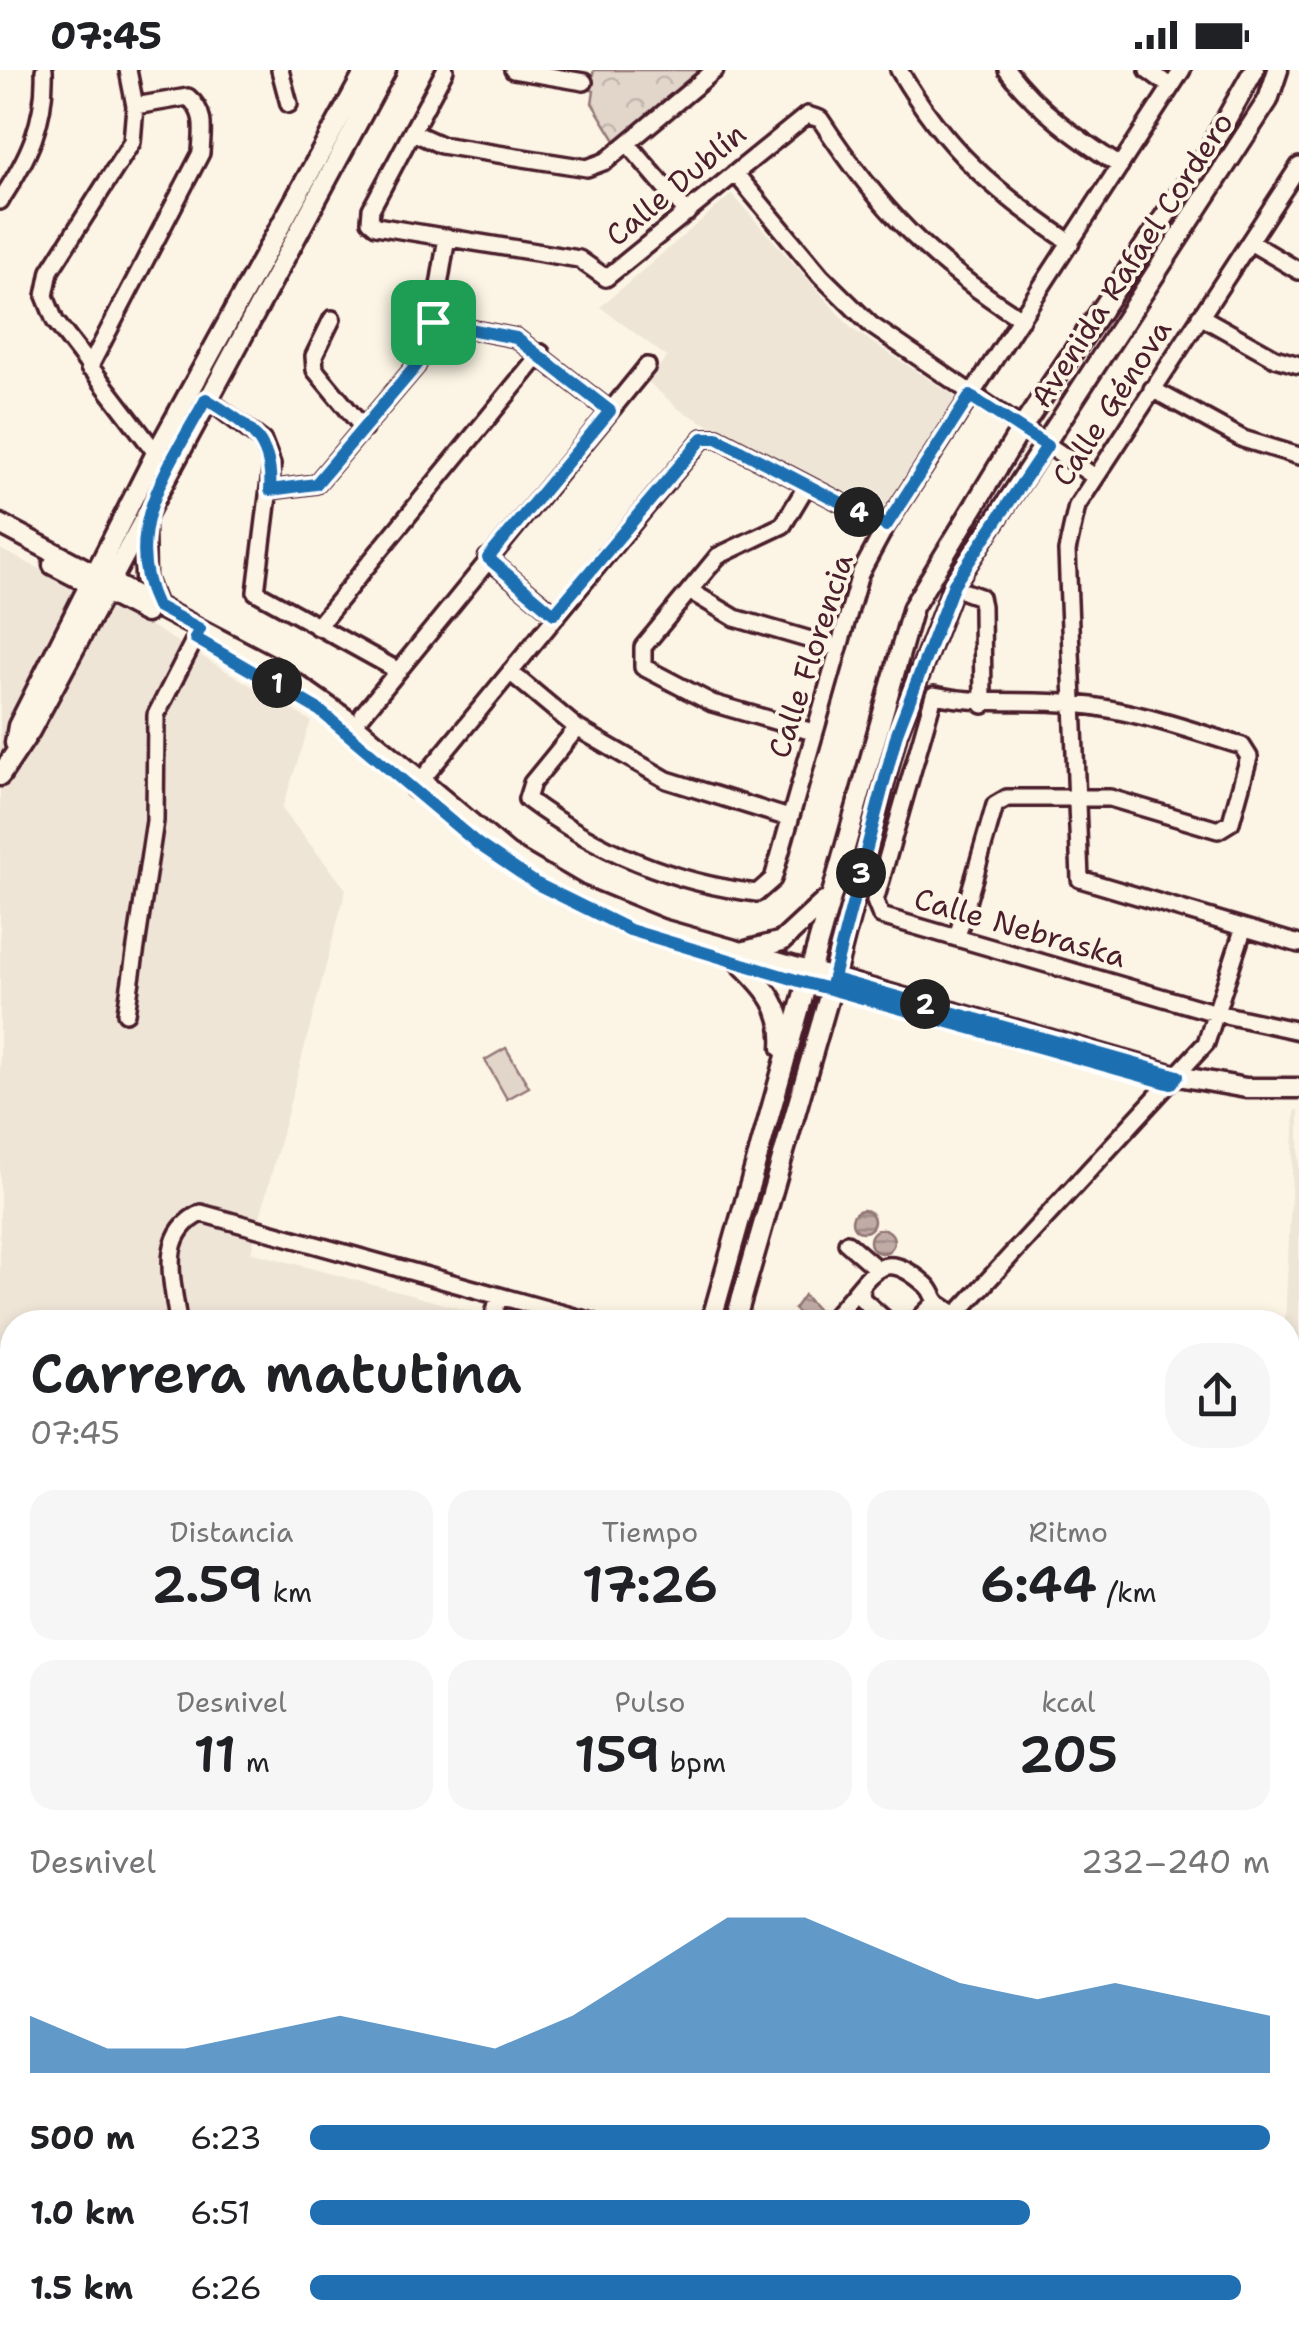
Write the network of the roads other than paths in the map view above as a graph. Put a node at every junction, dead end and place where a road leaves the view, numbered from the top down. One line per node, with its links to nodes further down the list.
1 (44, 70): 25 (street)
2 (128, 70): 19 (street)
3 (280, 70): 18 (street)
4 (366, 70): 46 (main road)
5 (386, 70): 41 (main road)
6 (445, 70): 20 (street)
7 (514, 70): 15 (street)
8 (715, 70): 21 (street)
9 (899, 70): 28 (street)
10 (1007, 70): 22 (street)
11 (1148, 70): 17 (street)
12 (1182, 70): 17 (street, Calle Florencia)
13 (1254, 70): 44 (main road, Avenida Rafael Cordero)
14 (1278, 70): 45 (main road, Avenida Rafael Cordero)
15 (546, 72): 16 (street)
16 (584, 82)
17 (1171, 87): 22 (street, Calle Florencia)
18 (289, 104)
19 (135, 106): 38 (street); 38 (street)
20 (412, 132): 21 (street); 27 (street, Calle Dublín)
21 (628, 144): 26 (street)
22 (1120, 166): 28 (street, Calle Florencia)
23 (1299, 168): 29 (street, Calle Génova)
24 (735, 173): 26 (street, Calle Dublín); 33 (street, Calle Dublín); 40 (street)
25 (0, 201)
26 (688, 213): 27 (street, Calle Dublín)
27 (447, 236): 34 (street)
28 (1070, 242): 33 (street, Calle Florencia)
29 (1250, 242): 30 (street); 31 (street, Calle Génova)
30 (1299, 271)
31 (1200, 316): 37 (street); 39 (street, Calle Génova)
32 (332, 319): 43 (street)
33 (1020, 319): 40 (street, Calle Florencia)
34 (433, 322): 35 (street); 43 (street)
35 (540, 353): 42 (street); 65 (street)
36 (647, 366): 42 (street)
37 (1299, 366)
38 (89, 368): 46 (street)
39 (1152, 389): 47 (street); 48 (street, Calle Génova)
40 (970, 396): 44 (street); 53 (street, Calle Florencia)
41 (206, 399): 50 (street); 51 (main road)
42 (610, 411): 56 (street)
43 (364, 429): 50 (street)
44 (1021, 429): 45 (street); 79 (main road, Avenida Rafael Cordero)
45 (1047, 446): 48 (street); 85 (main road, Avenida Rafael Cordero)
46 (156, 453): 54 (main road)
47 (1299, 456)
48 (1095, 477): 70 (street, Calle Génova)
49 (807, 485): 53 (street); 59 (street); 63 (street)
50 (270, 490): 65 (street)
51 (145, 517): 58 (main road); 62 (main road)
52 (0, 524): 57 (main road)
53 (886, 526): 67 (street, Calle Florencia)
54 (115, 536): 57 (main road); 58 (main road)
55 (0, 537): 57 (main road)
56 (488, 558): 63 (street); 68 (street)
57 (67, 566): 58 (main road); 64 (main road)
58 (100, 584): 61 (main road); 62 (main road); 64 (main road)
59 (690, 591): 67 (street); 74 (street)
60 (966, 592): 71 (street)
61 (130, 606): 64 (main road); 66 (main road)
62 (157, 606): 66 (main road)
63 (554, 614): 69 (street)
64 (77, 626): 75 (main road)
65 (317, 628): 68 (street)
66 (198, 634): 76 (main road); 86 (street)
67 (838, 648): 74 (street, Calle Florencia)
68 (397, 670): 72 (street)
69 (510, 672): 73 (street); 76 (street)
70 (1072, 704): 71 (street); 77 (street, Calle Génova); 77 (street)
71 (983, 705): 81 (street, Calle Nebraska)
72 (363, 714)
73 (577, 728): 78 (street); 78 (street, Calle Florencia)
74 (813, 732): 78 (street, Calle Florencia)
75 (0, 776)
76 (418, 785): 83 (main road)
77 (1074, 796): 80 (street, Calle Génova); 81 (street)
78 (789, 818)
79 (831, 894): 83 (main road); 84 (main road, Avenida Rafael Cordero)
80 (1243, 930): 82 (street); 87 (street)
81 (957, 938): 87 (street, Calle Nebraska)
82 (1299, 944)
83 (740, 958): 84 (main road); 90 (main road)
84 (808, 978): 85 (main road); 90 (main road, Avenida Rafael Cordero)
85 (832, 984): 89 (main road); 102 (main road, Avenida Rafael Cordero)
86 (126, 1013)
87 (1216, 1013): 88 (street, Calle Nebraska); 89 (street)
88 (1299, 1031)
89 (1175, 1080): 91 (main road); 92 (main road); 107 (street)
90 (778, 1087): 101 (main road, Avenida Rafael Cordero)
91 (1299, 1088)
92 (1299, 1100)
93 (847, 1243): 94 (street)
94 (878, 1269): 95 (street); 97 (street)
95 (861, 1289): 103 (street); 104 (street)
96 (499, 1296): 98 (street); 99 (street); 100 (street)
97 (936, 1302): 105 (street); 106 (street)
98 (176, 1310)
99 (495, 1310)
100 (550, 1310)
101 (714, 1310)
102 (738, 1310)
103 (840, 1310)
104 (875, 1310)
105 (928, 1310)
106 (948, 1310)
107 (968, 1310)

